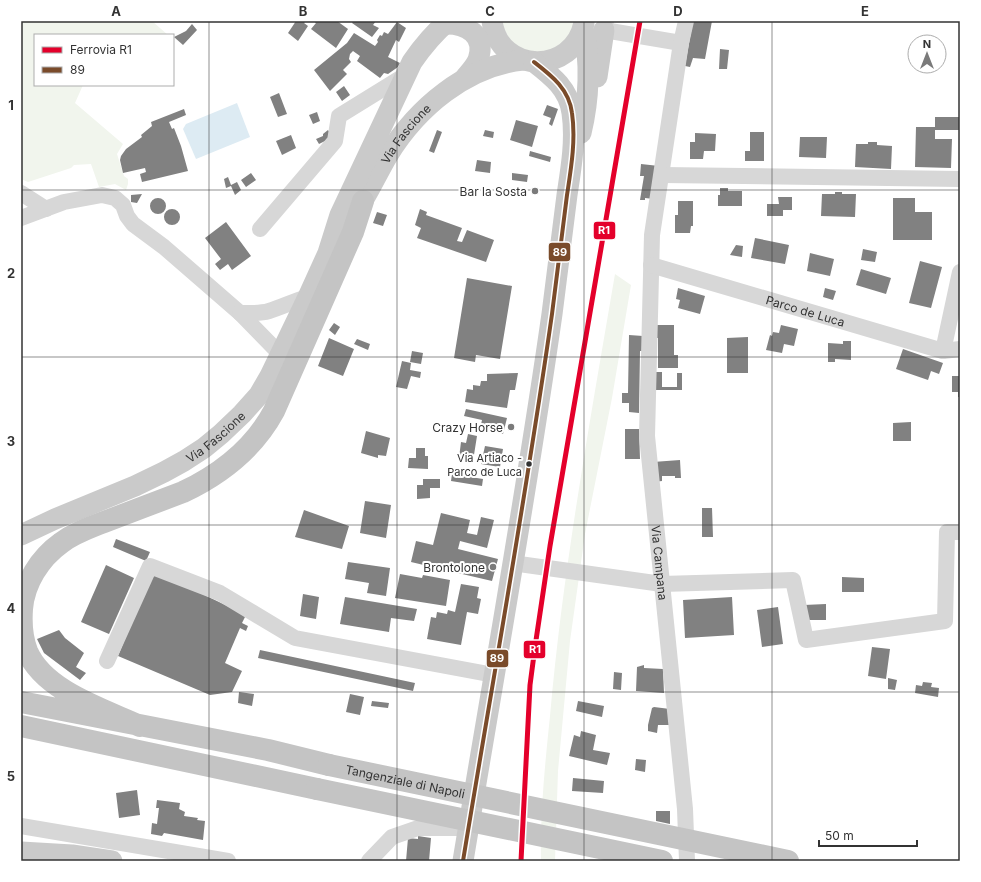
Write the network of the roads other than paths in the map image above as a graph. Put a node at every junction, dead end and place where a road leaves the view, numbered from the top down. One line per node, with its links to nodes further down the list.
1 (492, 21): 7 (main road)
2 (686, 21): 6 (street, Via Campana)
3 (446, 23): 8 (main road, Via Fascione); 9 (main road)
4 (584, 23): 7 (main road, Via Fascione); 11 (main road)
5 (605, 26): 6 (street); 11 (main road)
6 (681, 43): 13 (street, Via Campana)
7 (528, 61): 9 (main road, Via Fascione); 12 (main road)
8 (407, 74): 10 (main road); 19 (street); 20 (main road, Via Fascione)
9 (465, 78): 10 (main road, Via Fascione)
10 (440, 95): 16 (main road, Via Fascione)
11 (584, 121): 12 (main road)
12 (571, 168): 30 (main road)
13 (662, 175): 14 (street); 21 (street, Via Campana)
14 (960, 179)
15 (21, 193): 17 (street)
16 (363, 201): 20 (main road, Via Fascione); 36 (highway)
17 (46, 208): 18 (street); 24 (street)
18 (21, 218)
19 (260, 229)
20 (328, 253): 23 (main road, Via Fascione)
21 (651, 265): 26 (street, Parco de Luca); 31 (street, Via Campana)
22 (960, 272): 26 (street)
23 (308, 297): 24 (street); 27 (main road, Via Fascione)
24 (240, 314): 27 (street)
25 (960, 349): 26 (street, Parco de Luca)
26 (943, 351)
27 (281, 355): 29 (main road, Via Fascione)
28 (960, 532): 31 (street)
29 (22, 535)
30 (522, 564): 31 (street); 33 (main road)
31 (662, 584): 47 (street, Via Campana)
32 (107, 661): 33 (street)
33 (494, 675): 40 (main road)
34 (21, 702): 36 (highway, Tangenziale di Napoli)
35 (21, 726): 37 (highway)
36 (140, 726): 48 (highway, Tangenziale di Napoli, bridge)
37 (73, 737): 38 (highway); 46 (highway, bridge)
38 (21, 741)
39 (21, 826): 43 (street)
40 (468, 828): 44 (street); 45 (main road)
41 (21, 852): 42 (main road)
42 (112, 861)
43 (228, 861)
44 (369, 861)
45 (463, 861)
46 (662, 861)
47 (687, 861)
48 (788, 861)

